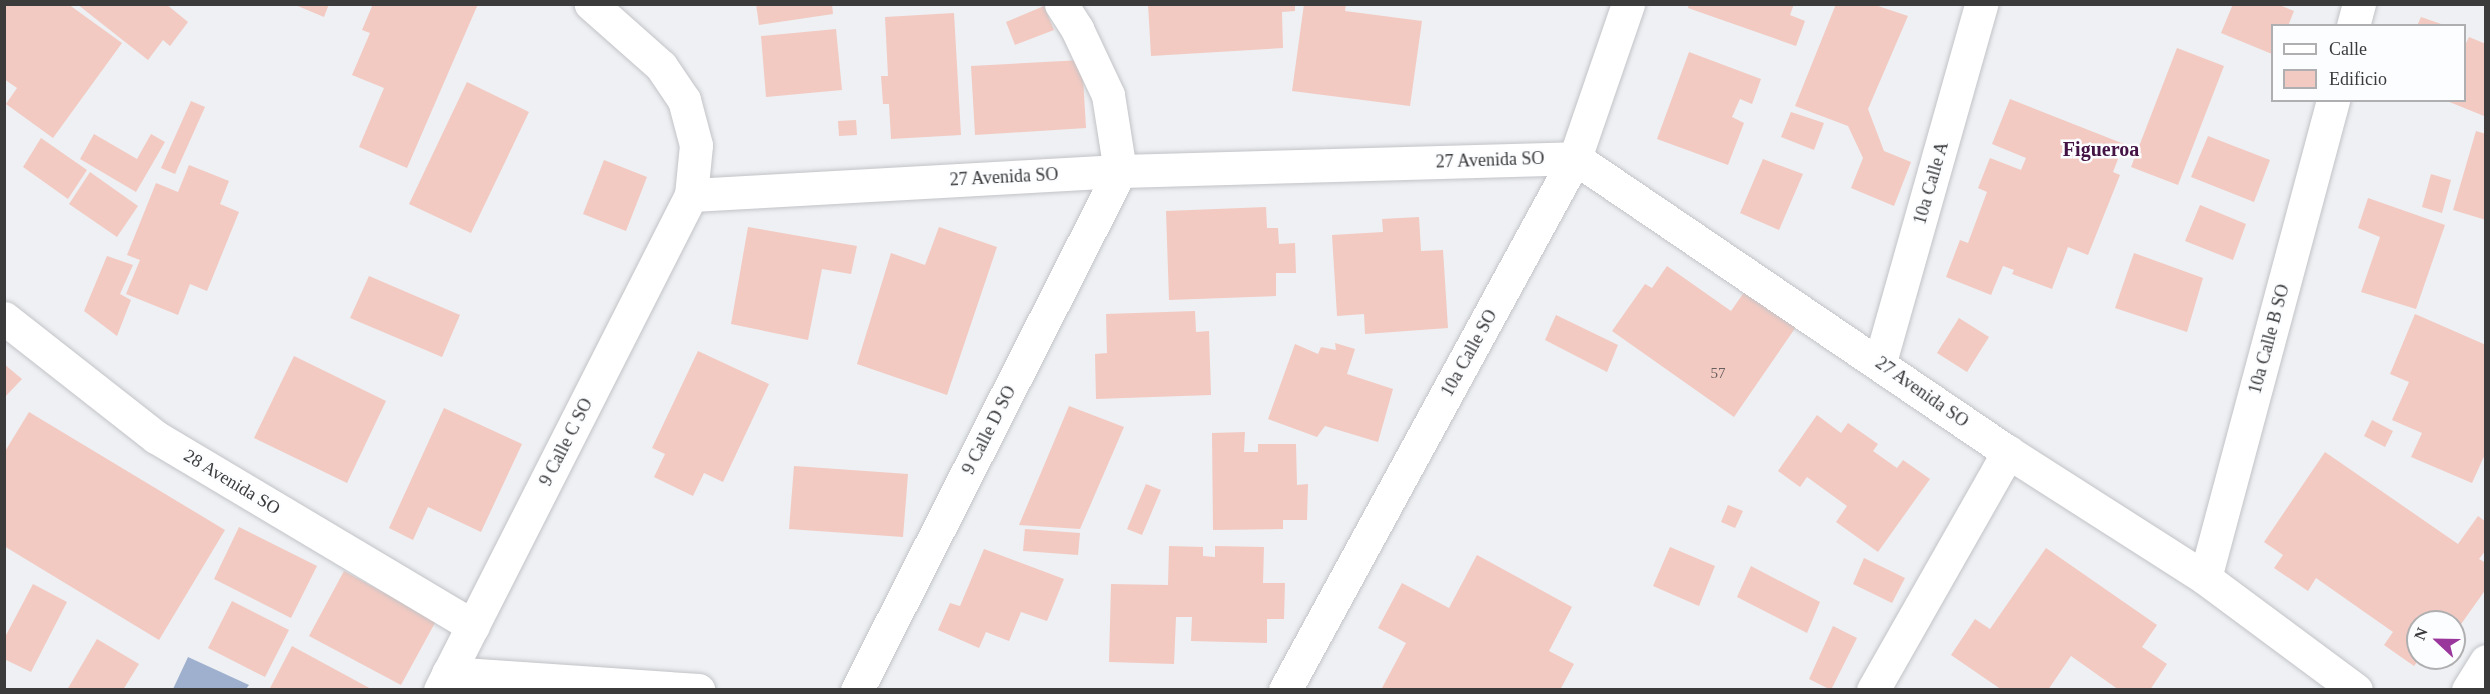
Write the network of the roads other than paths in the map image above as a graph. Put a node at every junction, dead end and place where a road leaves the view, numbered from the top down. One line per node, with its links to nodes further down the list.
1 (591, 4): 10 (street)
2 (1061, 4): 9 (street)
3 (1628, 4): 8 (street, 10a Calle SO)
4 (1981, 4): 12 (street, 10a Calle A)
5 (2359, 4): 6 (street)
6 (2354, 24)
7 (2332, 102): 14 (street, 10a Calle B SO)
8 (1575, 158): 9 (street, 27 Avenida SO); 12 (street, 27 Avenida SO); 20 (street, 10a Calle SO)
9 (1120, 171): 10 (street, 27 Avenida SO); 19 (street, 9 Calle D SO)
10 (690, 195): 15 (street, 9 Calle C SO)
11 (4, 318): 15 (street, 28 Avenida SO)
12 (1880, 362): 13 (street, 27 Avenida SO)
13 (2008, 452): 14 (street, 27 Avenida SO); 21 (street)
14 (2205, 578): 22 (street, 27 Avenida SO)
15 (473, 626): 17 (street, 9 Calle C SO)
16 (2486, 661): 23 (street)
17 (444, 681): 18 (street)
18 (698, 690)
19 (857, 690)
20 (1285, 690)
21 (1873, 690)
22 (2356, 690)
23 (2468, 690)

